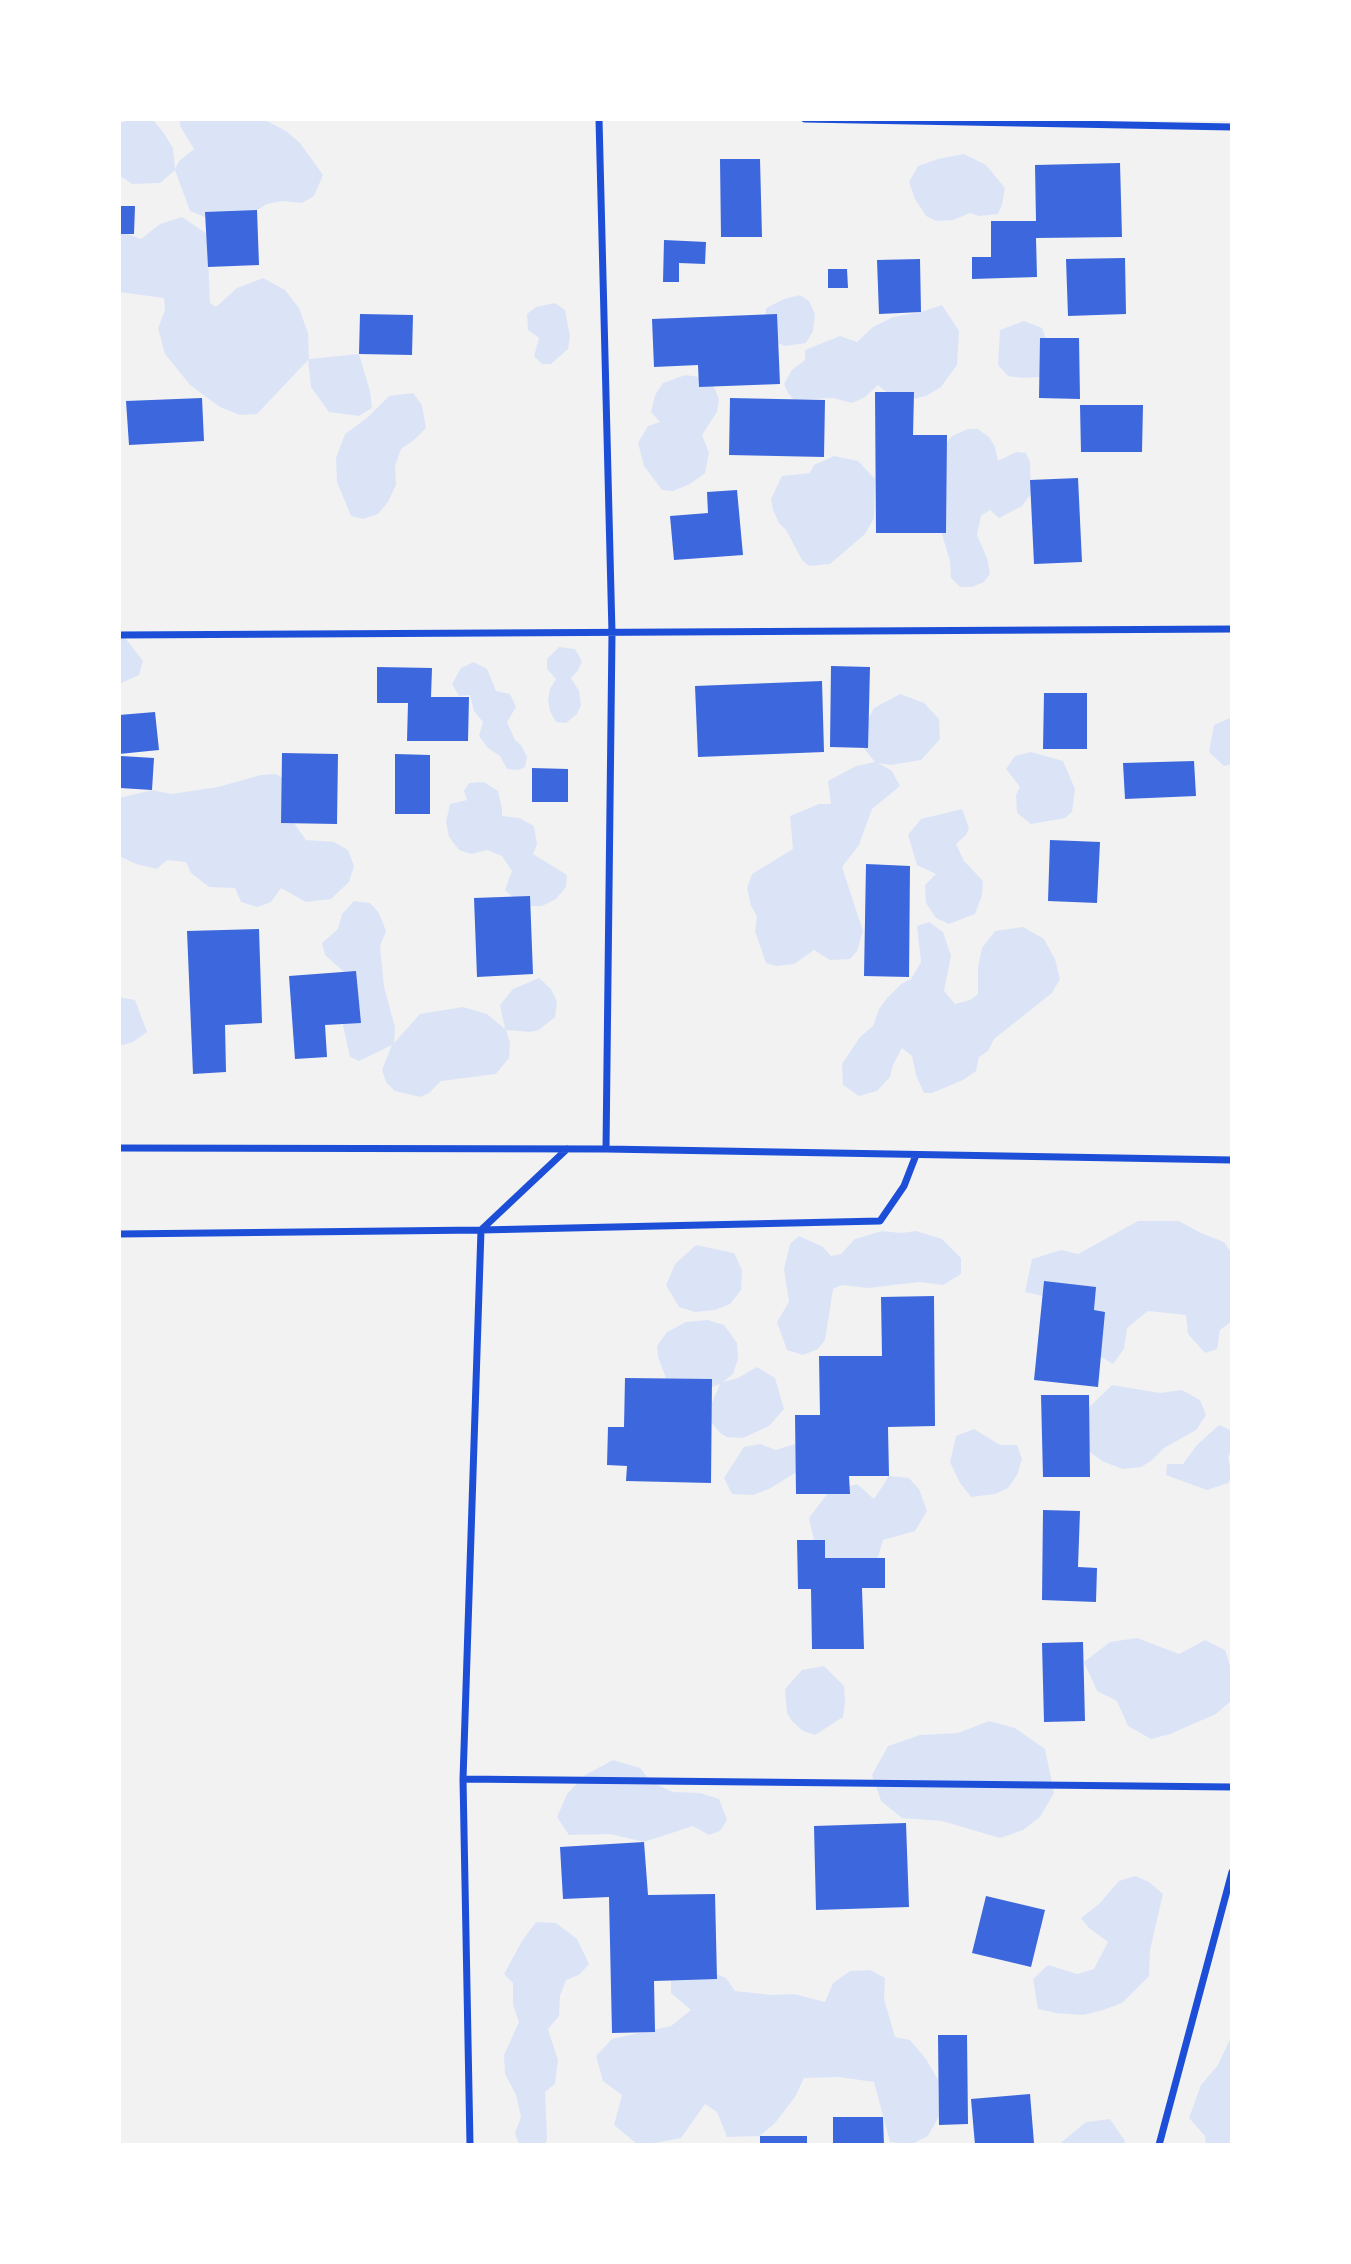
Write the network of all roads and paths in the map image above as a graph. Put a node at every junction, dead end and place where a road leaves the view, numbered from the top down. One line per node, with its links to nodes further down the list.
1 (599, 119): 5 (street)
2 (805, 119): 3 (street)
3 (1232, 127)
4 (1232, 629): 5 (street)
5 (612, 633): 6 (street); 9 (street)
6 (119, 635)
7 (119, 1148): 8 (street)
8 (568, 1149): 9 (street); 12 (street)
9 (606, 1149): 10 (street)
10 (916, 1155): 11 (street); 12 (street)
11 (1232, 1160)
12 (481, 1230): 13 (street); 14 (street)
13 (119, 1234)
14 (463, 1779): 15 (street); 17 (street)
15 (1232, 1787)
16 (1232, 1872): 18 (street)
17 (470, 2145)
18 (1159, 2145)

